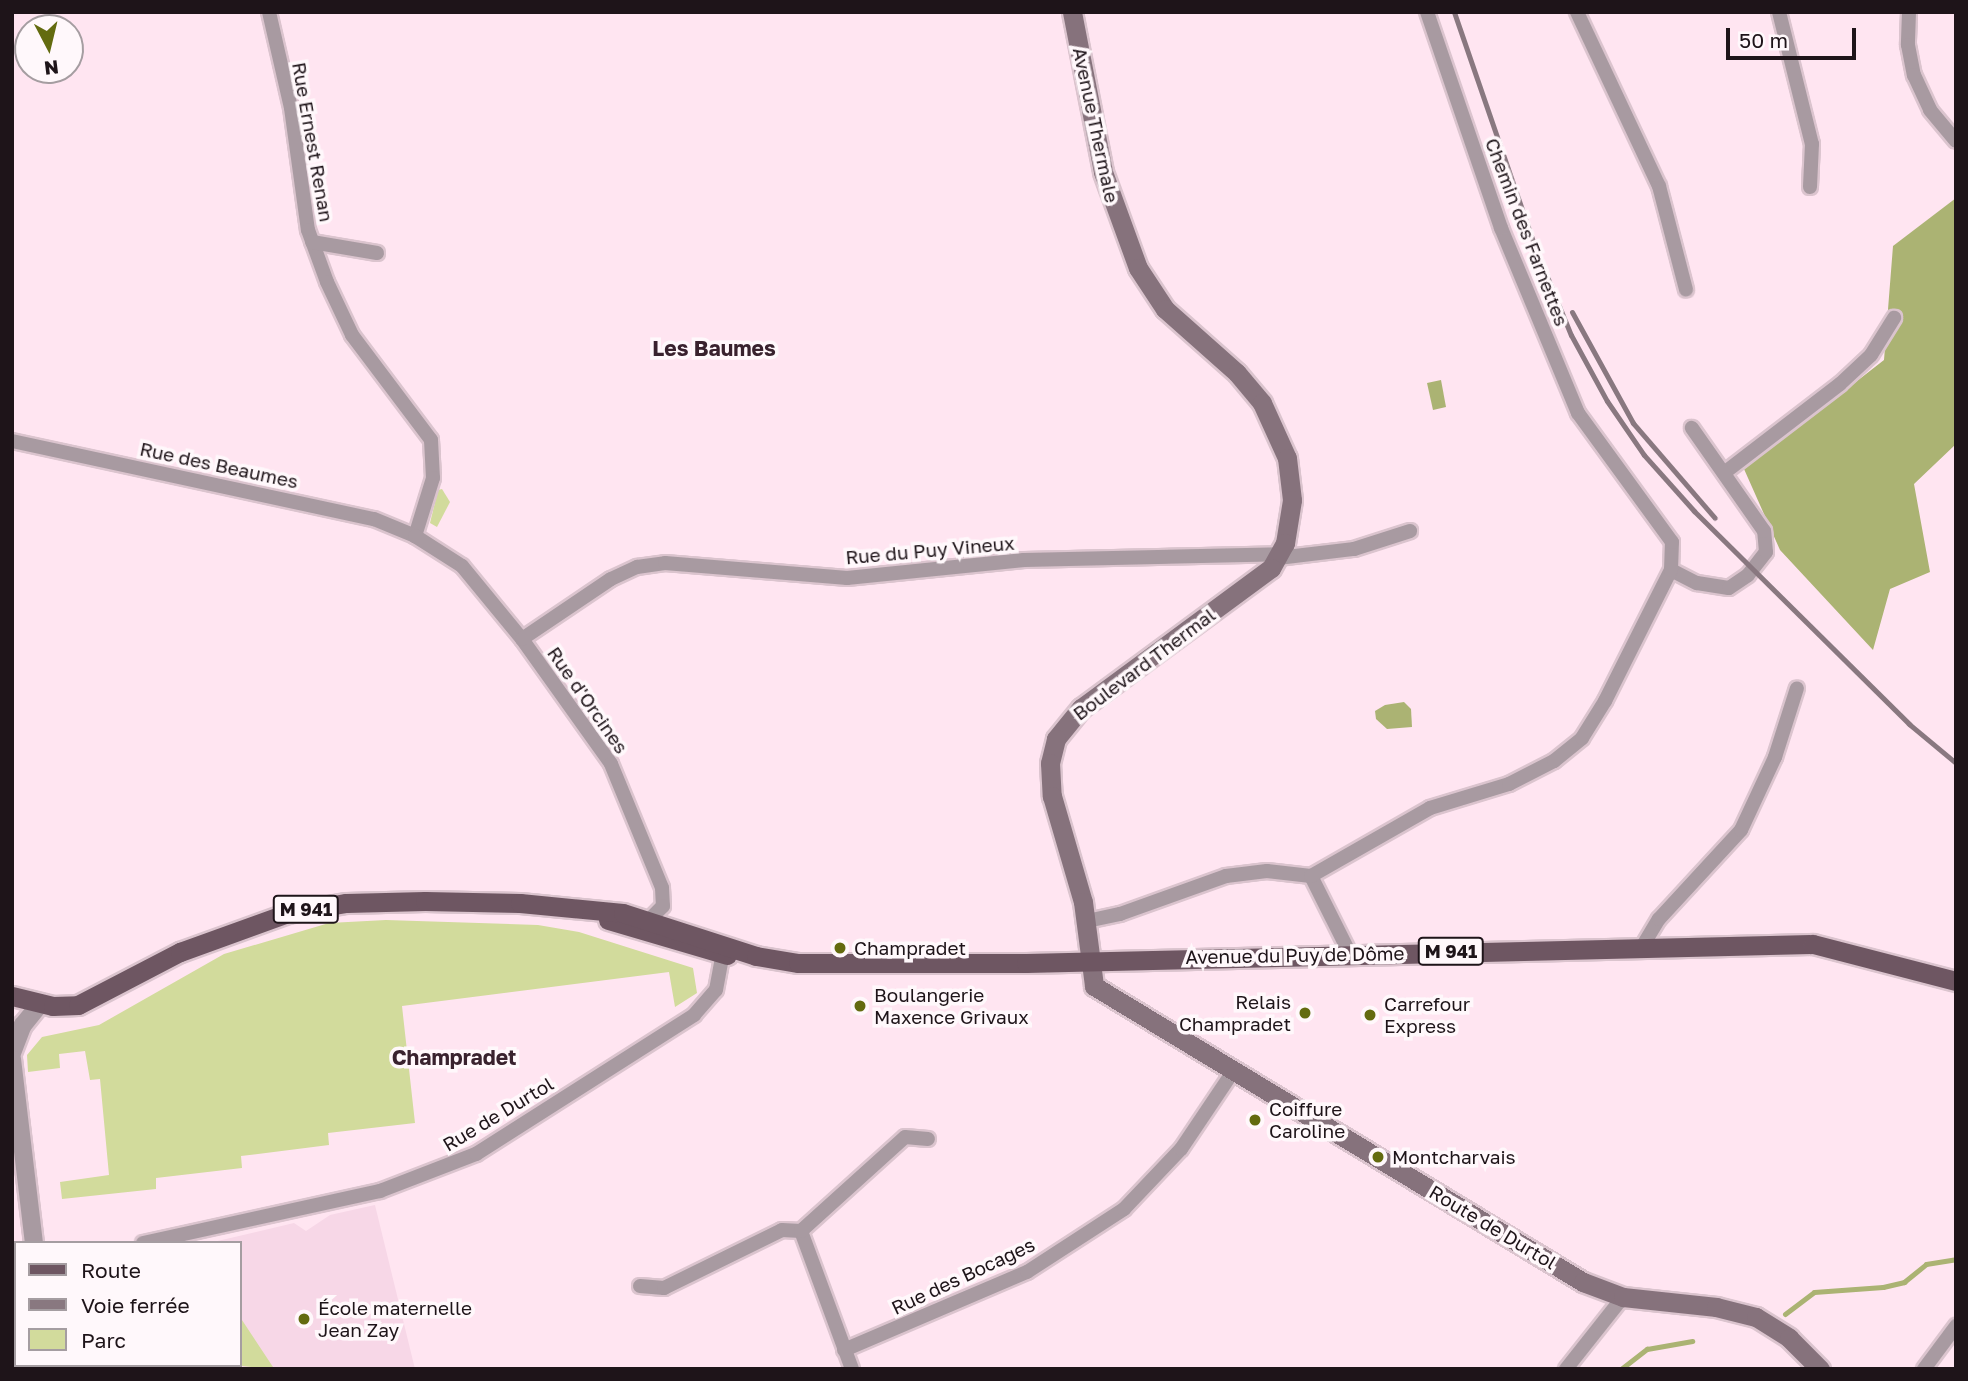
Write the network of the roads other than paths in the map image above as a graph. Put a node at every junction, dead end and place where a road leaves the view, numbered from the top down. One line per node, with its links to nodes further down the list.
1 (269, 12): 9 (street, Rue Ernest Renan)
2 (1072, 12): 18 (main road, Avenue Thermale)
3 (1427, 12): 19 (street, Chemin des Farnettes)
4 (1577, 12): 11 (street)
5 (1779, 12): 8 (street)
6 (1909, 12): 7 (street)
7 (1956, 141)
8 (1810, 187)
9 (312, 242): 10 (street); 17 (street, Rue Ernest Renan)
10 (377, 253)
11 (1686, 290)
12 (1894, 318): 15 (street)
13 (1692, 428): 15 (street)
14 (12, 441): 17 (street, Rue des Beaumes)
15 (1724, 473): 19 (street)
16 (1410, 531): 18 (street, Rue du Puy Vineux)
17 (415, 536): 20 (street, Rue d'Orcines)
18 (1279, 556): 20 (street, Rue du Puy Vineux); 25 (main road, Boulevard Thermal)
19 (1671, 570): 22 (street)
20 (522, 639): 24 (street, Rue d'Orcines)
21 (1797, 688): 26 (street)
22 (1311, 876): 25 (street); 28 (street)
23 (579, 909): 24 (main road, Avenue du Puy de Dôme / M 941); 27 (main road, Avenue du Puy de Dôme / M 941); 32 (main road, Avenue du Puy de Dôme / M 941)
24 (649, 920): 27 (main road, Avenue du Puy de Dôme / M 941)
25 (1087, 921): 29 (main road, Boulevard Thermal)
26 (1642, 947): 28 (main road, Avenue du Puy de Dôme / M 941); 30 (main road, Avenue du Puy de Dôme / M 941)
27 (724, 949): 29 (main road, Avenue du Puy de Dôme / M 941); 39 (street, Rue de Durtol)
28 (1350, 954): 29 (main road, Avenue du Puy de Dôme / M 941)
29 (1089, 960): 35 (main road, Route de Durtol)
30 (1956, 981)
31 (12, 996): 32 (main road, Avenue du Puy de Dôme / M 941)
32 (39, 1005): 33 (street)
33 (12, 1054)
34 (12, 1059): 38 (street)
35 (1232, 1073): 41 (main road, Route de Durtol); 43 (street, Rue des Bocages)
36 (929, 1139): 37 (street)
37 (801, 1231): 40 (street); 43 (street)
38 (34, 1241)
39 (152, 1241)
40 (640, 1286)
41 (1623, 1297): 45 (street); 46 (main road, Route de Durtol)
42 (1956, 1326): 47 (street)
43 (844, 1350): 44 (street)
44 (852, 1369)
45 (1566, 1369)
46 (1820, 1369)
47 (1924, 1369)

